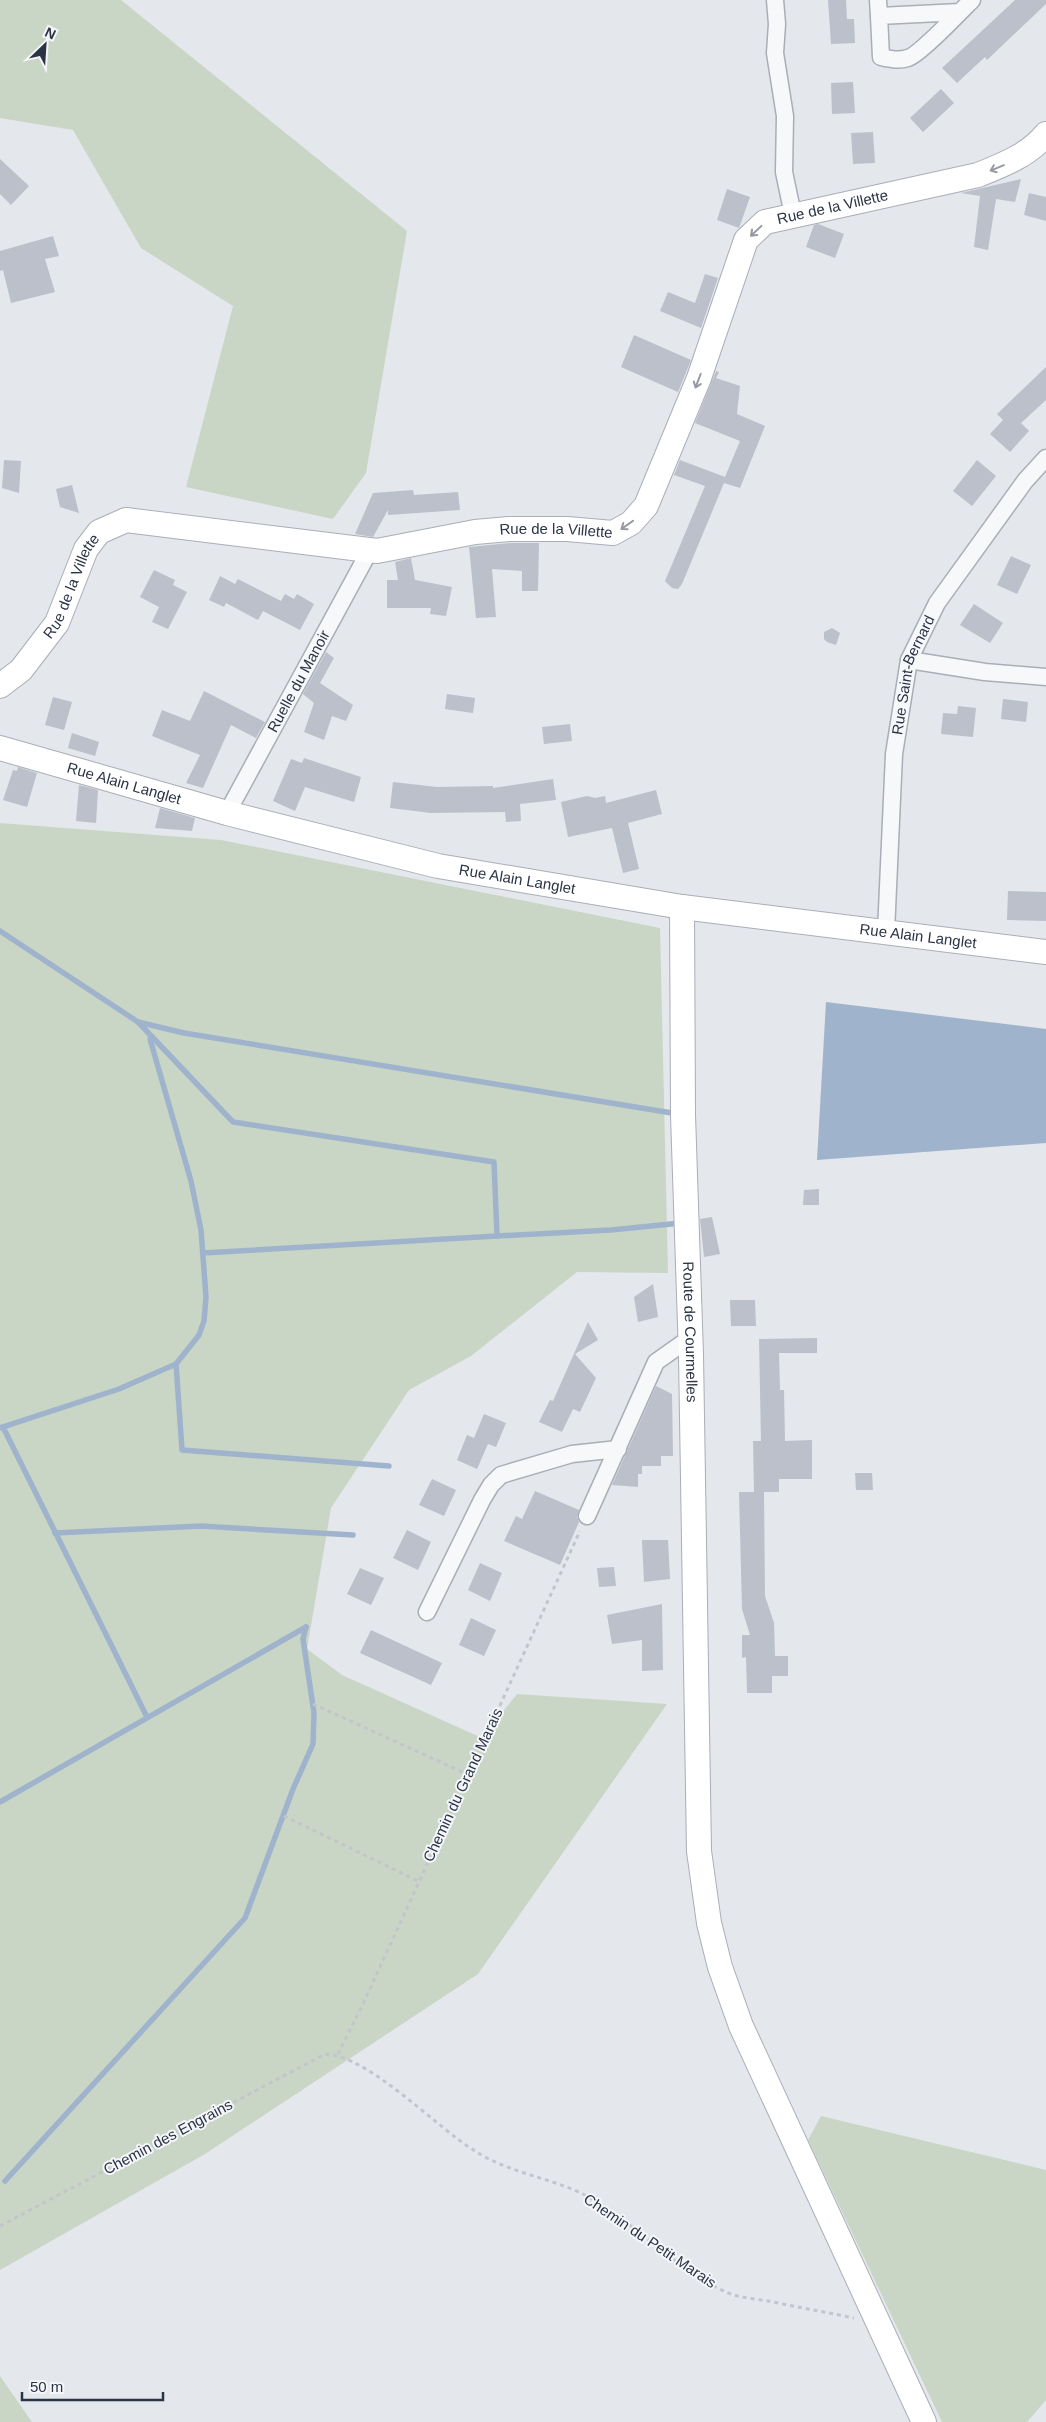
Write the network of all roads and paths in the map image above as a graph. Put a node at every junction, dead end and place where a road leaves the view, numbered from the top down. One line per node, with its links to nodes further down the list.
1 (774, 0): 6 (street)
2 (972, 0): 4 (street)
3 (878, 8): 4 (street); 4 (street)
4 (960, 12)
5 (1043, 141): 6 (street, Rue de la Villette, one-way to 6)
6 (793, 215): 8 (street, Rue de la Villette, one-way to 8)
7 (1046, 458): 9 (street, Rue Saint-Bernard)
8 (370, 550): 11 (street, Rue de la Villette); 13 (street, Ruelle du Manoir)
9 (909, 660): 10 (street); 15 (street, Rue Saint-Bernard)
10 (1046, 677)
11 (0, 686)
12 (0, 748): 13 (street, Rue Alain Langlet)
13 (227, 813): 14 (street, Rue Alain Langlet)
14 (682, 907): 15 (street, Rue Alain Langlet); 17 (street, Route de Courmelles)
15 (886, 932): 16 (street, Rue Alain Langlet)
16 (1046, 952)
17 (690, 1338): 18 (street); 27 (street, Route de Courmelles)
18 (618, 1449): 19 (street); 20 (street)
19 (587, 1516): 22 (path, Chemin du Grand Marais)
20 (426, 1612)
21 (313, 1704): 22 (path)
22 (469, 1775): 24 (path, Chemin du Grand Marais)
23 (284, 1816): 24 (path)
24 (418, 1881): 25 (path, Chemin du Grand Marais)
25 (338, 2054): 26 (path, Chemin des Engrains); 27 (path, Chemin du Petit Marais)
26 (0, 2226)
27 (878, 2322): 28 (street, Route de Courmelles)
28 (924, 2422)

